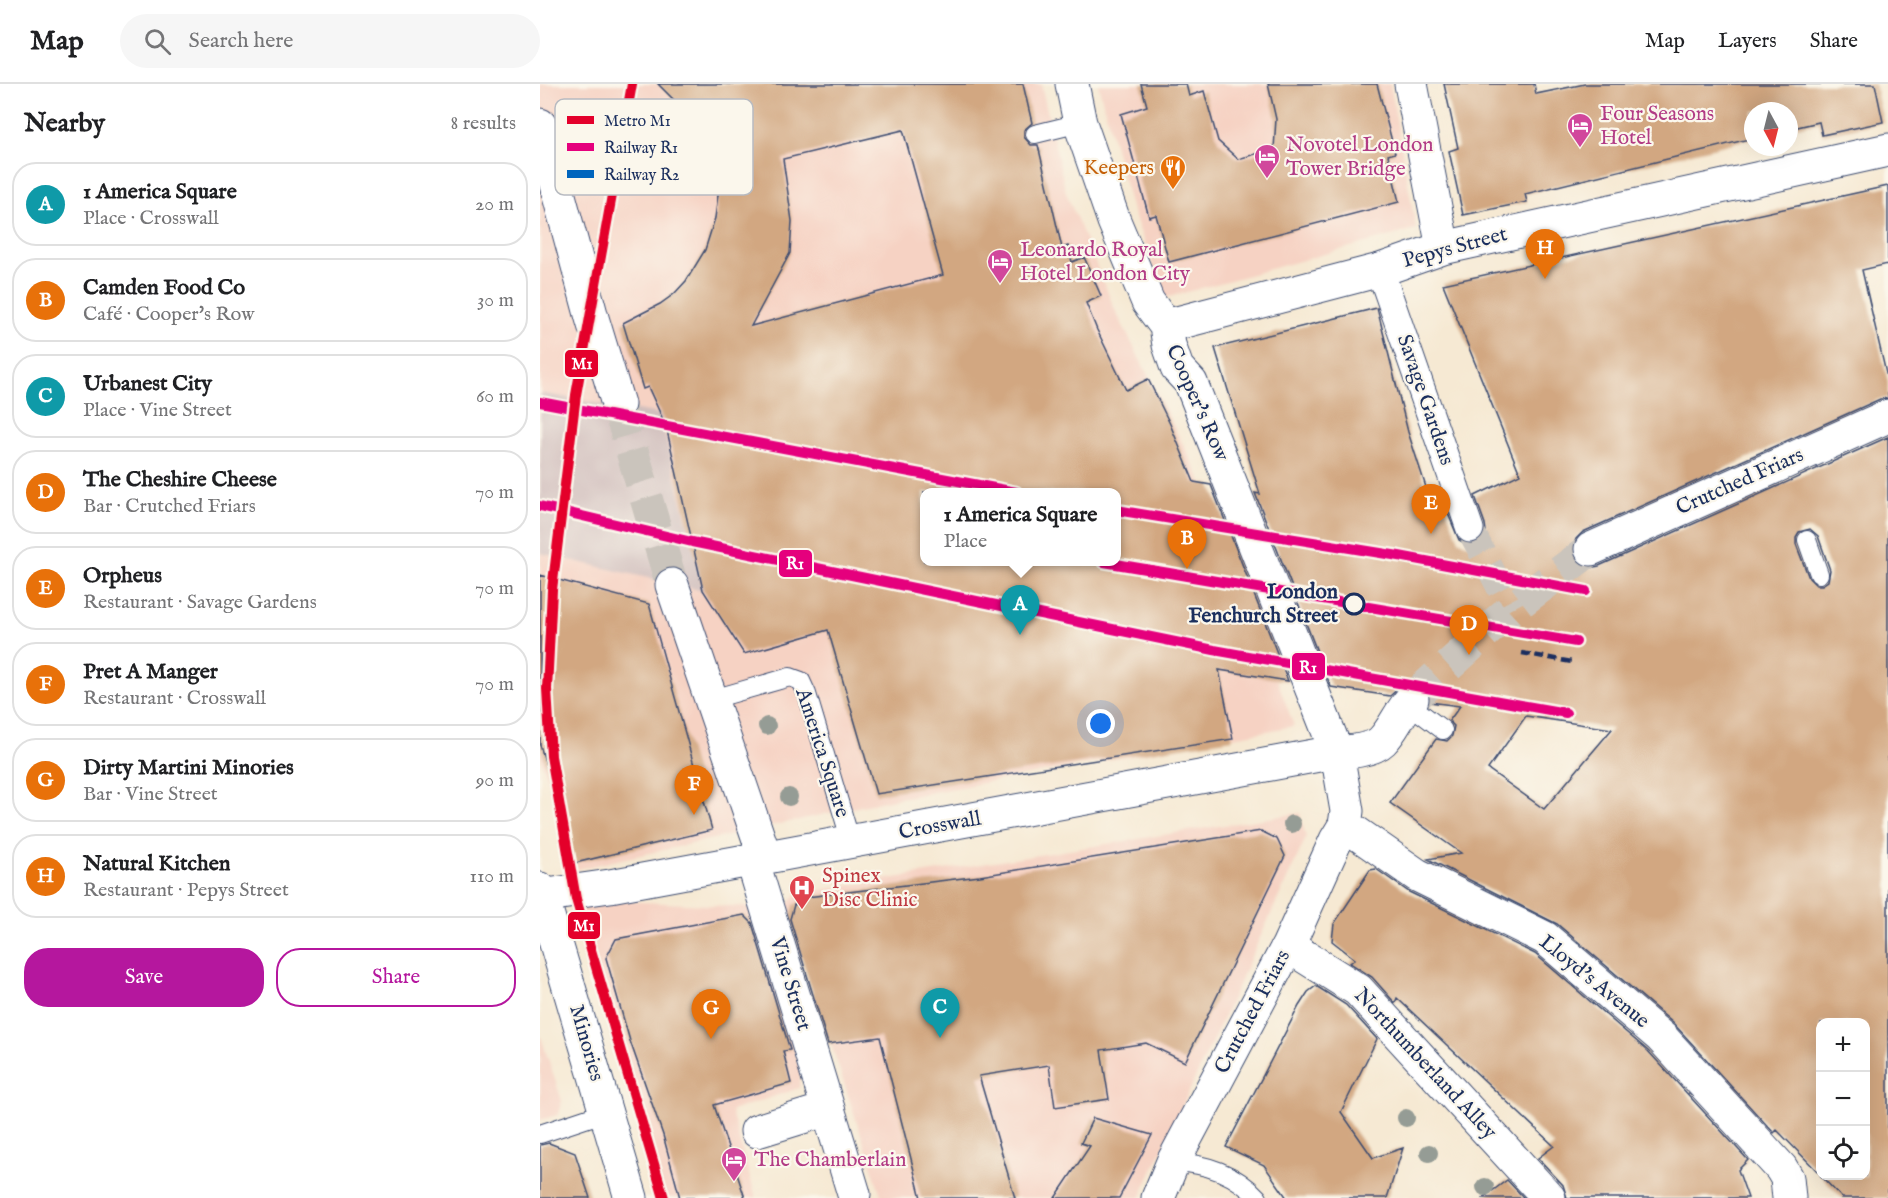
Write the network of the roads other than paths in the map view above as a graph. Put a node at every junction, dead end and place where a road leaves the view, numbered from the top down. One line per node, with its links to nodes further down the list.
1 (1072, 84): 3 (street, Cooper's Row)
2 (1411, 84): 8 (street)
3 (1080, 123): 5 (lane); 10 (street, Cooper's Row)
4 (540, 124): 7 (street)
5 (1035, 134)
6 (1888, 150): 8 (street, Pepys Street)
7 (550, 195): 11 (street)
8 (1443, 248): 9 (street, Pepys Street)
9 (1380, 270): 10 (street, Pepys Street); 13 (street, Savage Gardens)
10 (1166, 326): 21 (street, Cooper's Row)
11 (618, 404)
12 (1888, 416): 15 (street, Crutched Friars)
13 (1470, 530)
14 (1807, 540): 16 (lane)
15 (1592, 549)
16 (1819, 574)
17 (672, 585): 18 (street)
18 (713, 699): 23 (lane, America Square); 24 (street)
19 (1409, 703): 20 (lane); 21 (street)
20 (1443, 730)
21 (1337, 753): 22 (street, Cooper's Row); 23 (street, Crosswall)
22 (1346, 825): 26 (street, Crutched Friars); 37 (street, Lloyd's Avenue)
23 (850, 842): 24 (street, Crosswall)
24 (759, 858): 25 (street, Crosswall); 27 (street, Vine Street)
25 (541, 894): 28 (street, Minories)
26 (1288, 946): 31 (street, Crutched Friars); 36 (street, Northumberland Alley)
27 (828, 1109): 29 (street); 32 (street, Vine Street)
28 (606, 1112): 30 (lane); 33 (street, Minories)
29 (757, 1131)
30 (540, 1134)
31 (1173, 1162): 34 (street, Crutched Friars); 35 (lane)
32 (854, 1194)
33 (631, 1198)
34 (1158, 1198)
35 (1258, 1198)
36 (1549, 1198)
37 (1789, 1198)

